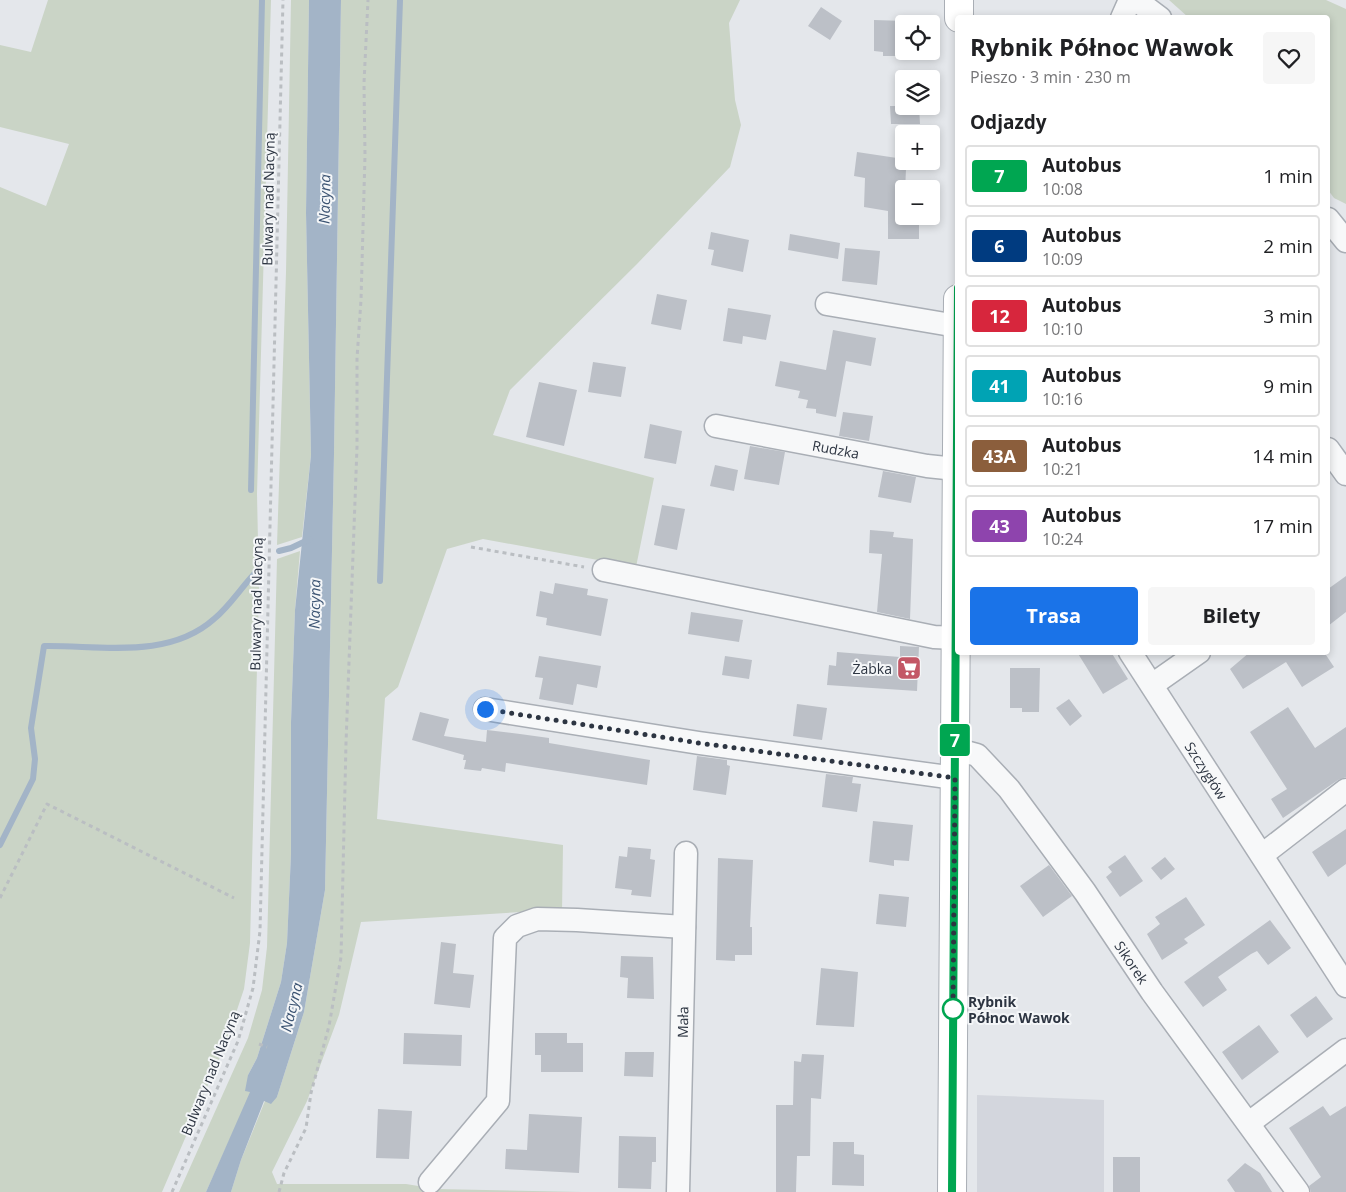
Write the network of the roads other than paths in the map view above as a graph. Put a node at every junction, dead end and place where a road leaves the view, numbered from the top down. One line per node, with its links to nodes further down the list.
1 (959, 0): 4 (main road)
2 (1130, 0): 5 (street)
3 (1136, 0): 6 (street)
4 (959, 15)
5 (1123, 15)
6 (1156, 15)
7 (1330, 221): 8 (street)
8 (1346, 241)
9 (827, 304): 10 (street)
10 (955, 326)
11 (716, 426): 13 (street, Rudzka)
12 (1330, 452): 14 (street)
13 (955, 469)
14 (1346, 474)
15 (604, 570): 16 (street)
16 (955, 638): 21 (main road)
17 (1132, 655): 19 (street, Szczygłów)
18 (1195, 655): 19 (street)
19 (1152, 686): 25 (street, Szczygłów)
20 (485, 709): 22 (street)
21 (955, 749): 22 (main road); 29 (street, Sikorek)
22 (955, 778): 32 (main road)
23 (1346, 790): 25 (street)
24 (686, 853): 26 (street, Mała)
25 (1262, 855): 27 (street, Szczygłów)
26 (684, 928): 30 (street); 31 (street, Mała)
27 (1346, 986)
28 (1346, 1050): 29 (street)
29 (1249, 1123): 33 (street, Sikorek)
30 (430, 1182)
31 (678, 1192)
32 (952, 1192)
33 (1298, 1192)

